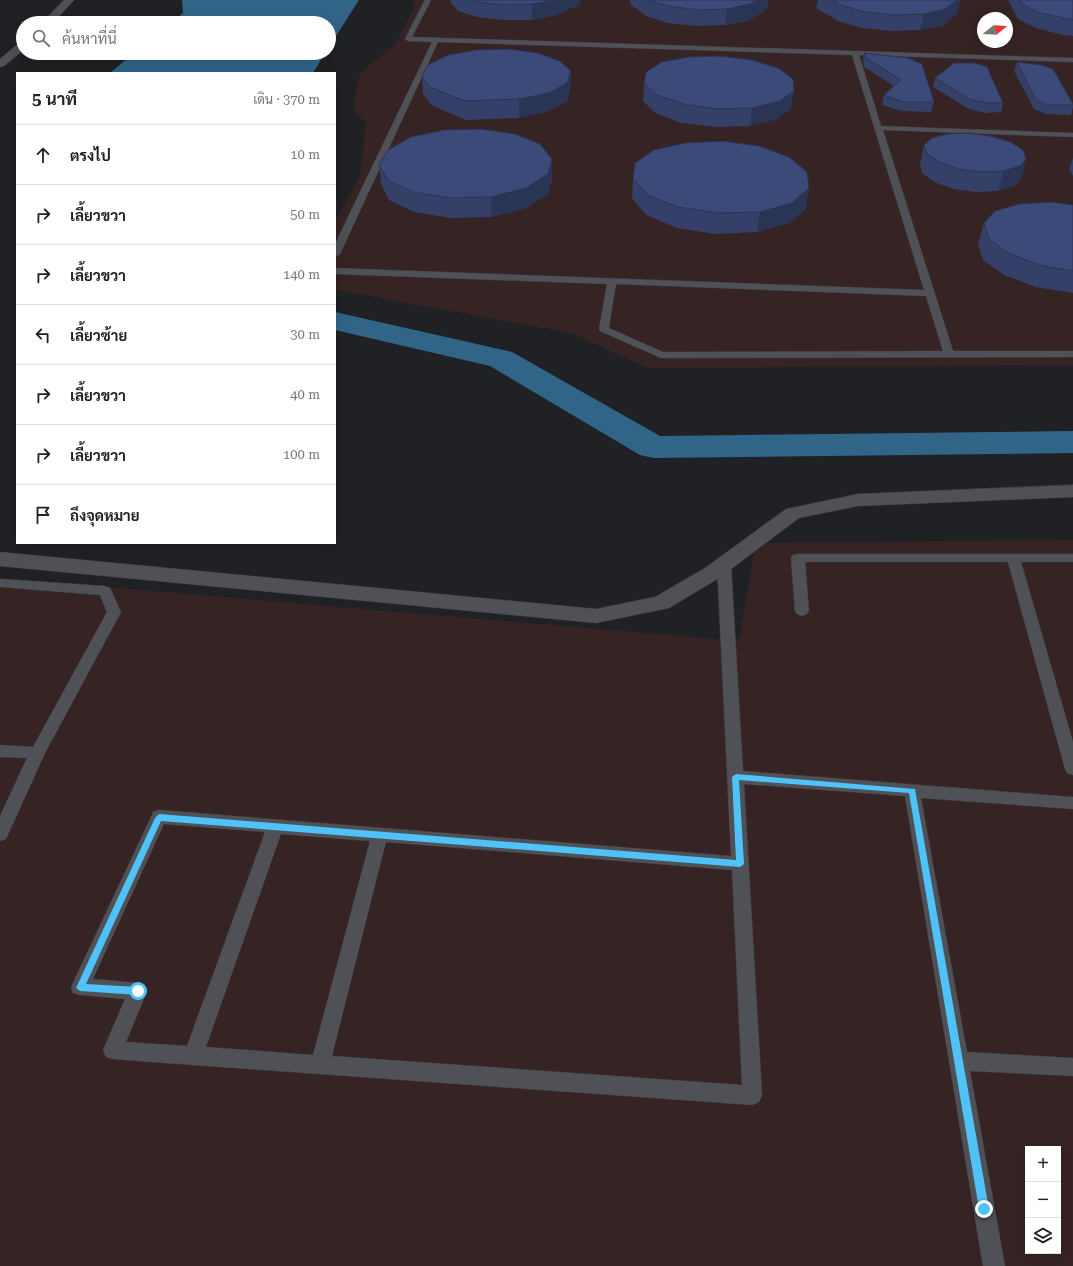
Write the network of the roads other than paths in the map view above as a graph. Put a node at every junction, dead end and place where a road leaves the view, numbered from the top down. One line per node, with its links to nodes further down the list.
1 (69, 0): 3 (street)
2 (428, 0): 4 (lane)
3 (54, 16)
4 (436, 40): 6 (lane); 11 (lane)
5 (16, 51): 8 (street)
6 (855, 53): 7 (lane); 9 (lane)
7 (1073, 60)
8 (0, 64)
9 (878, 128): 10 (lane); 14 (lane)
10 (1073, 135)
11 (336, 252)
12 (336, 271): 13 (lane)
13 (612, 281): 14 (lane); 16 (lane)
14 (930, 293): 16 (lane)
15 (1073, 354): 16 (lane)
16 (949, 355)
17 (1073, 492): 21 (street)
18 (1013, 558): 19 (lane); 23 (lane); 26 (lane)
19 (1073, 558)
20 (0, 559): 21 (street)
21 (724, 564): 27 (lane)
22 (0, 583): 25 (lane)
23 (802, 611)
24 (0, 750): 25 (lane)
25 (37, 753): 31 (lane)
26 (1073, 769)
27 (736, 777): 28 (lane); 33 (lane)
28 (912, 791): 29 (lane); 35 (lane)
29 (1073, 803)
30 (275, 827): 32 (lane); 34 (lane); 34 (lane)
31 (0, 834)
32 (380, 835): 33 (lane); 36 (lane)
33 (740, 864): 36 (lane)
34 (193, 1056): 36 (lane)
35 (959, 1061): 37 (lane); 38 (lane)
36 (320, 1065)
37 (1073, 1067)
38 (994, 1266)

